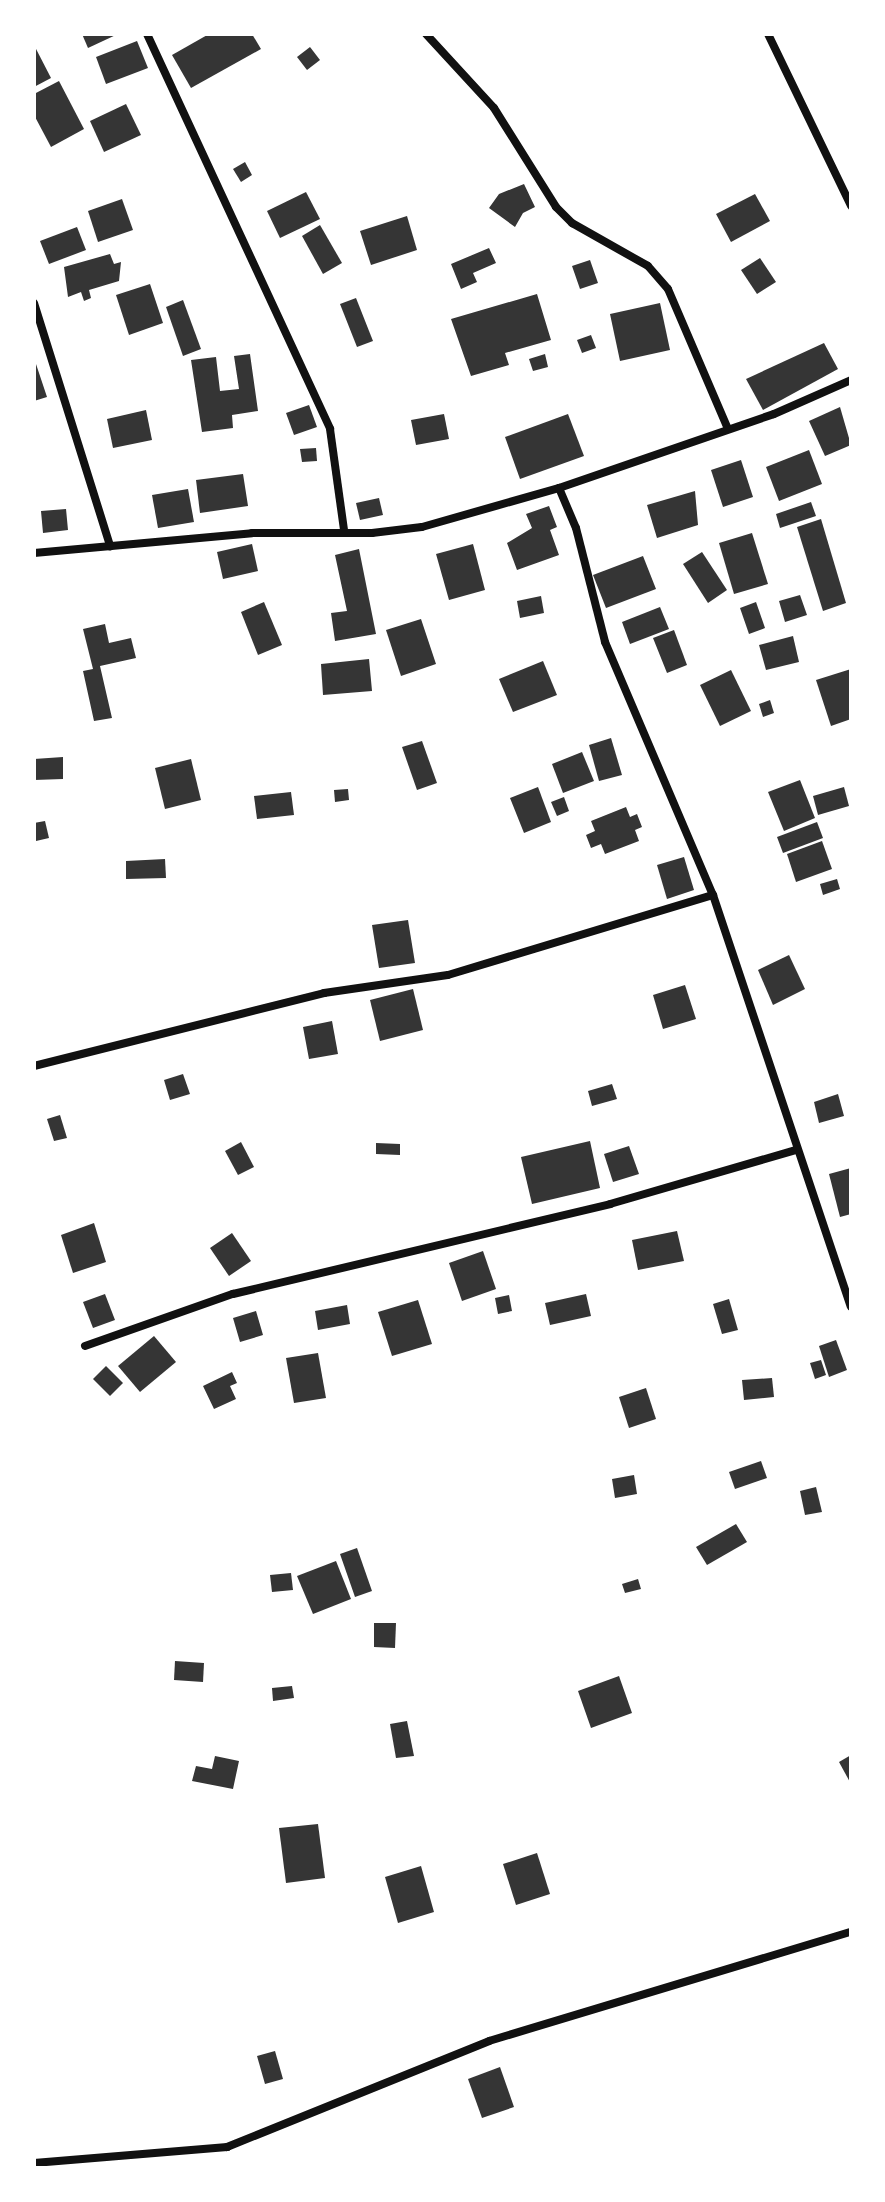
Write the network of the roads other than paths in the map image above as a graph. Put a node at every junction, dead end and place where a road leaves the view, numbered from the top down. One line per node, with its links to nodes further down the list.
1 (147, 34): 9 (street)
2 (426, 34): 7 (street)
3 (768, 34): 4 (street)
4 (851, 206)
5 (34, 303): 10 (street)
6 (851, 380): 7 (street)
7 (728, 429): 8 (street)
8 (559, 488): 9 (street); 12 (street)
9 (344, 530): 10 (street)
10 (110, 546): 11 (street)
11 (34, 553)
12 (713, 895): 13 (street); 14 (street)
13 (34, 1066)
14 (796, 1150): 15 (street); 16 (street)
15 (851, 1307)
16 (85, 1346)
17 (851, 1932): 18 (street)
18 (34, 2163)

